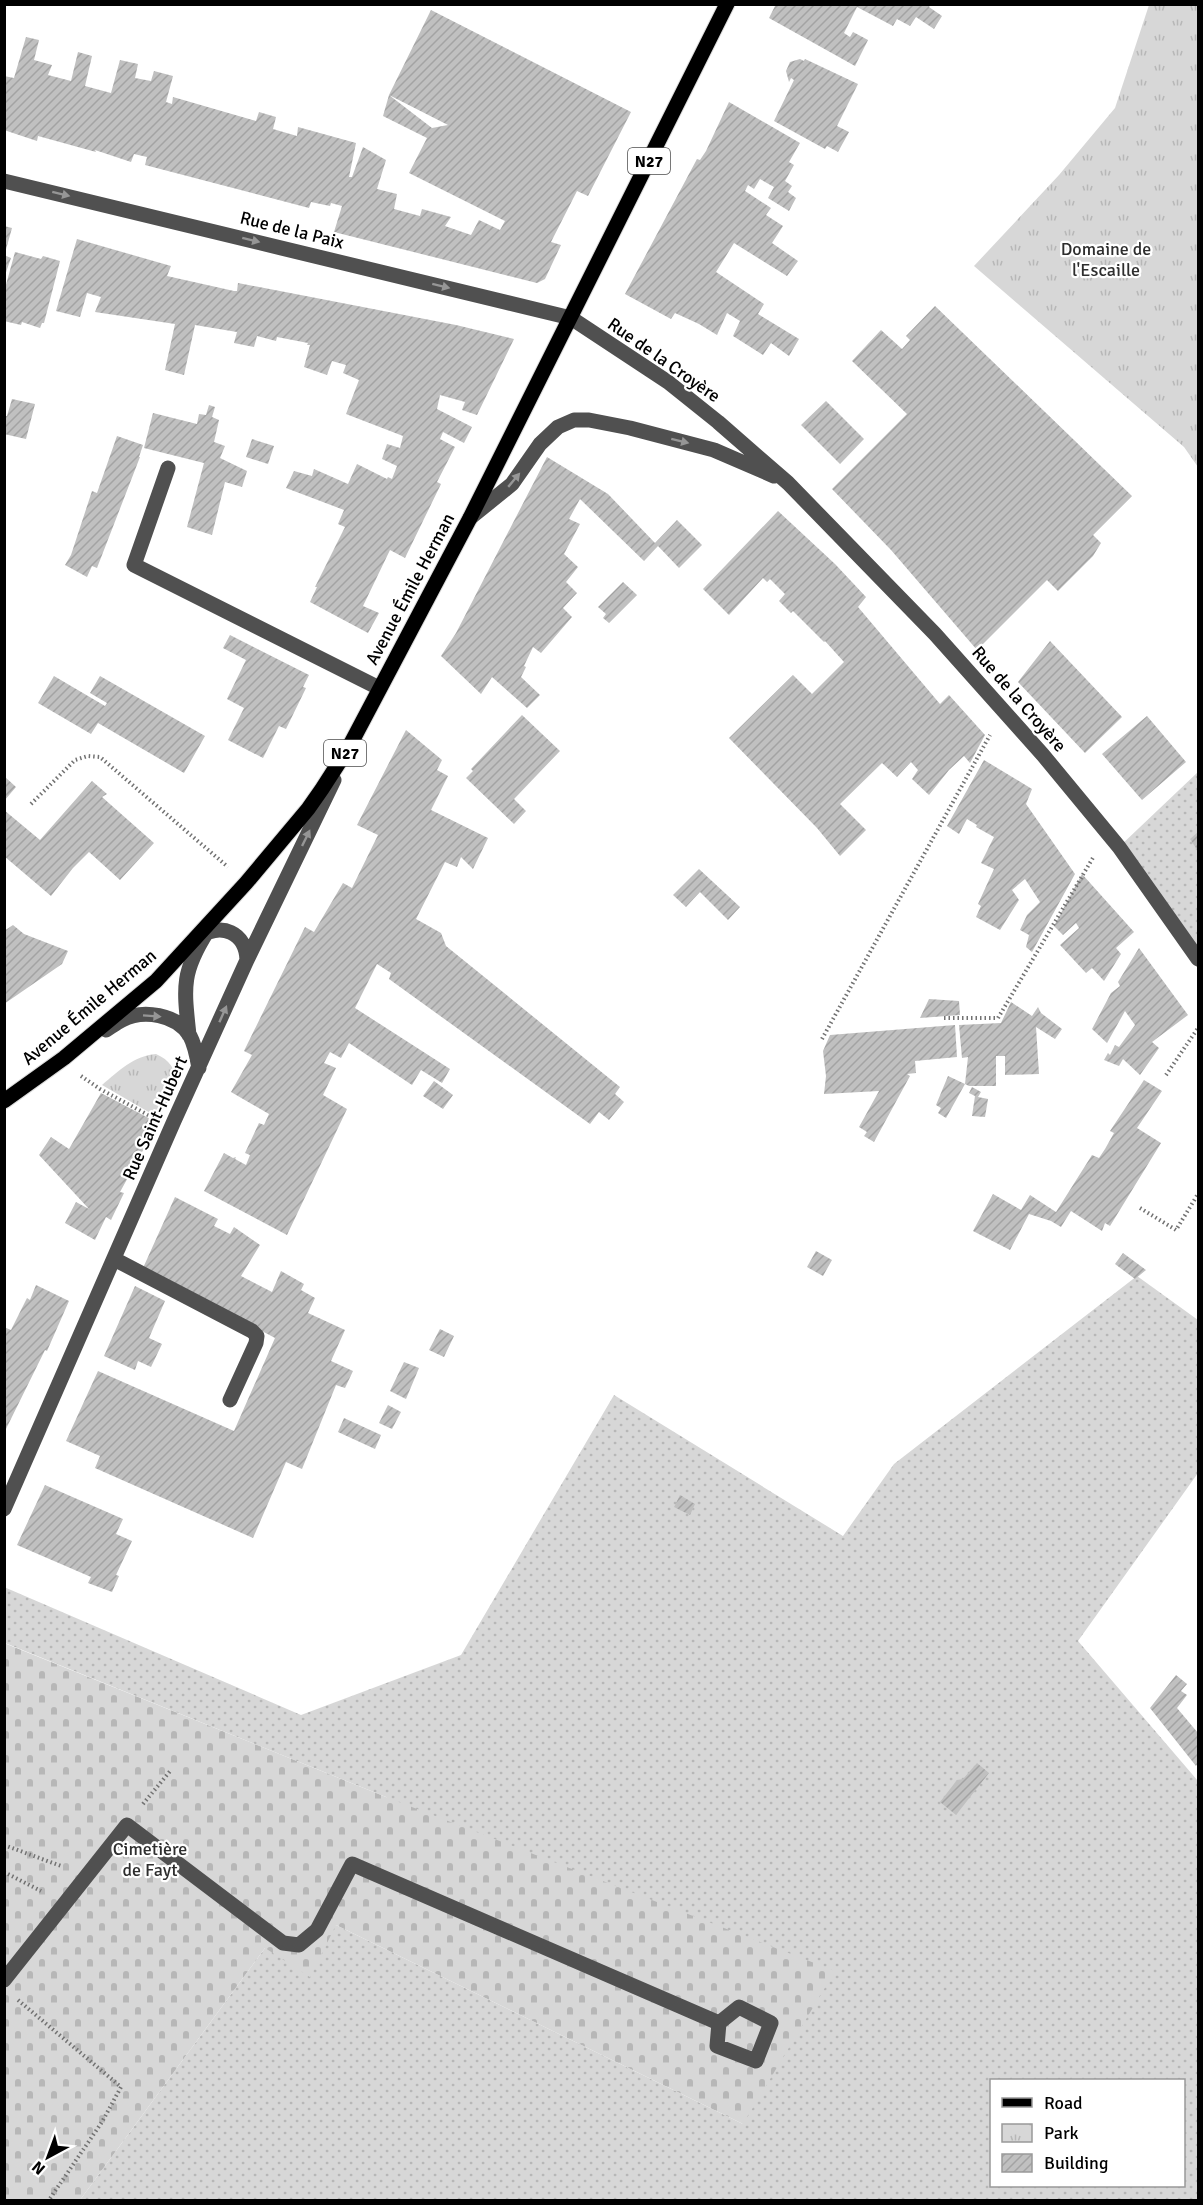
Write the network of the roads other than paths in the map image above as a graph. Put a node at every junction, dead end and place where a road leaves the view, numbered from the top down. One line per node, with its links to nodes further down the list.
1 (727, 4): 3 (main road, Avenue Émile Herman / N27)
2 (4, 181): 3 (street, Rue de la Paix, one-way to 3)
3 (571, 318): 5 (street, Rue de la Croyère); 6 (main road, Avenue Émile Herman / N27)
4 (168, 468): 7 (street)
5 (788, 483): 6 (street, Rue de la Croyère, one-way to 5); 12 (street, Rue de la Croyère)
6 (470, 518): 7 (main road, Avenue Émile Herman / N27)
7 (380, 688): 8 (main road, Avenue Émile Herman / N27)
8 (349, 747): 9 (main road, Avenue Émile Herman / N27); 13 (street, Rue Saint-Hubert, one-way to 8)
9 (241, 889): 10 (street); 11 (main road, Avenue Émile Herman / N27)
10 (207, 932): 11 (street); 13 (street); 14 (street)
11 (191, 944): 15 (main road, Avenue Émile Herman / N27)
12 (1198, 959)
13 (247, 960): 16 (street, Rue Saint-Hubert, one-way to 13)
14 (189, 1035): 15 (street, one-way to 14); 16 (street)
15 (64, 1058): 17 (main road, Avenue Émile Herman / N27)
16 (199, 1068): 18 (street, Rue Saint-Hubert)
17 (4, 1101)
18 (114, 1259): 19 (street); 20 (street, Rue Saint-Hubert)
19 (230, 1400)
20 (4, 1509)
21 (4, 1980): 22 (street)
22 (720, 2023)

